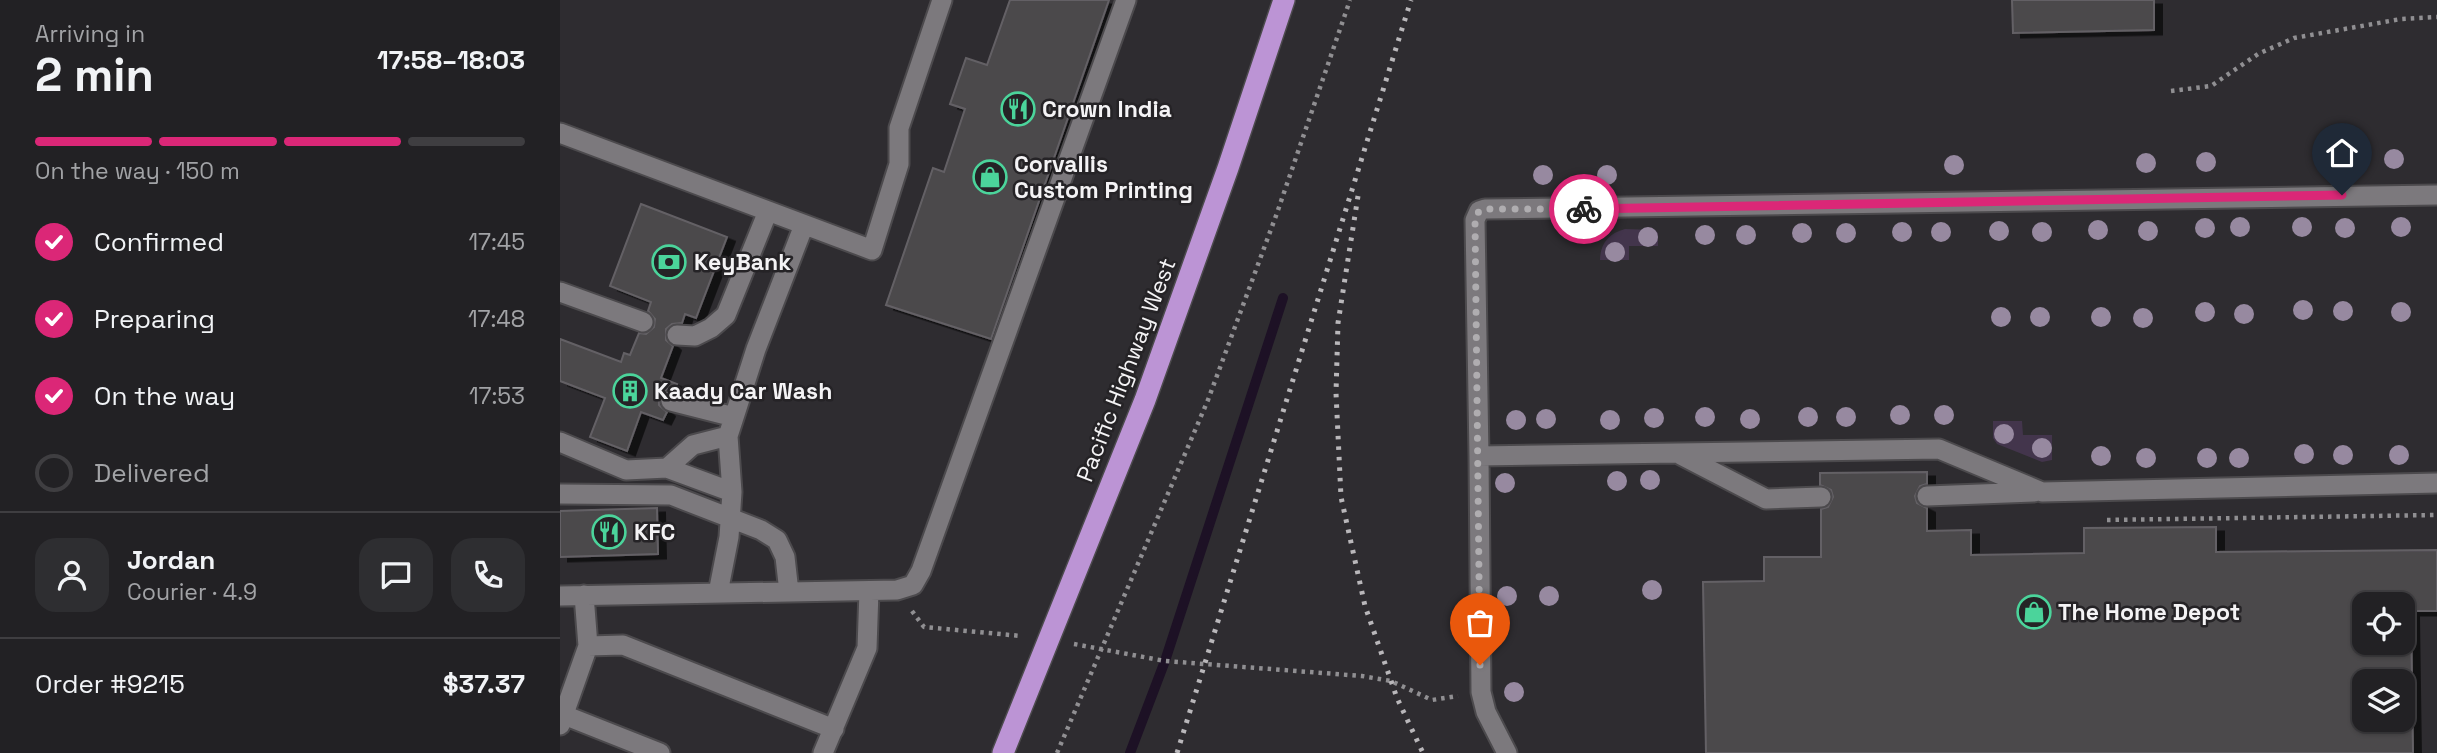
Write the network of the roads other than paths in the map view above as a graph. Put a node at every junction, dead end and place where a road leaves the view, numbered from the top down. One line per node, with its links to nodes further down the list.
1 (942, 0): 7 (lane)
2 (1126, 0): 25 (lane)
3 (1284, 0): 35 (highway, Pacific Highway West)
4 (560, 133): 6 (lane)
5 (2437, 195): 16 (lane)
6 (768, 211): 7 (lane); 10 (lane)
7 (804, 225): 12 (lane)
8 (560, 292): 9 (lane)
9 (643, 322)
10 (677, 335)
11 (671, 401): 12 (lane)
12 (734, 417): 13 (lane)
13 (727, 436): 17 (lane); 19 (lane)
14 (560, 442): 17 (lane)
15 (1677, 453): 16 (lane); 20 (lane); 23 (lane)
16 (1479, 456): 36 (lane)
17 (667, 468): 19 (lane)
18 (2437, 484): 20 (lane)
19 (732, 492): 24 (lane)
20 (2042, 492): 22 (lane)
21 (560, 494): 24 (lane)
22 (1927, 496)
23 (1821, 497)
24 (730, 519): 26 (lane); 27 (lane)
25 (869, 591): 26 (lane); 32 (lane)
26 (789, 592): 27 (lane)
27 (718, 593): 28 (lane)
28 (584, 595): 29 (lane); 30 (lane)
29 (560, 596)
30 (588, 646): 31 (lane); 32 (lane)
31 (562, 720): 33 (lane)
32 (834, 729): 34 (lane)
33 (660, 753)
34 (823, 753)
35 (1003, 753)
36 (1507, 753)

